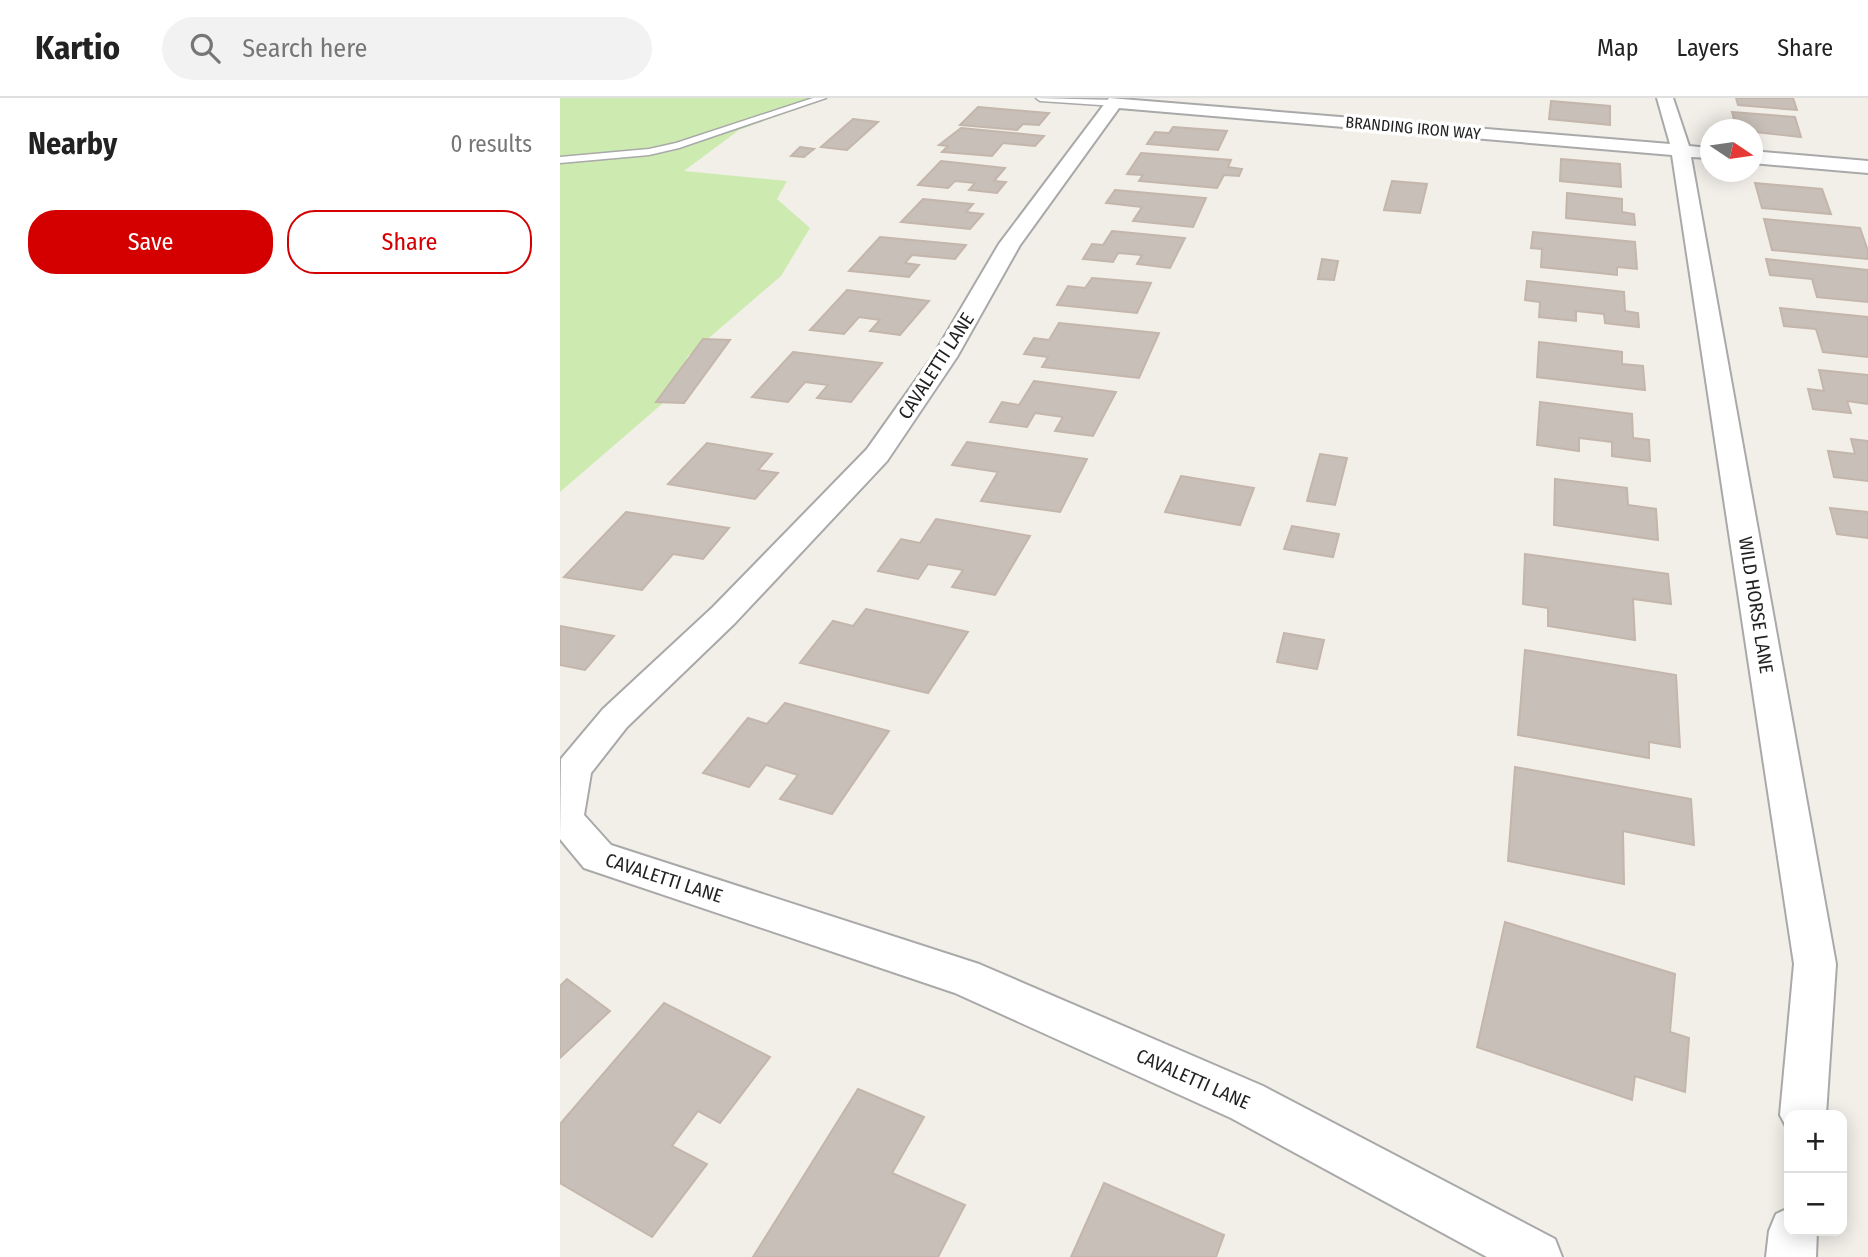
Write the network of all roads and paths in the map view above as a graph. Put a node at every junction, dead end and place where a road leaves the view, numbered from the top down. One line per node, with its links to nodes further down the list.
1 (822, 98): 7 (lane)
2 (1040, 98): 4 (lane)
3 (1665, 98): 5 (street, WILD HORSE LANE)
4 (1116, 100): 5 (street, BRANDING IRON WAY); 11 (street, CAVALETTI LANE)
5 (1696, 152): 9 (street, WILD HORSE LANE)
6 (1763, 158): 8 (street)
7 (560, 160)
8 (1868, 167)
9 (1802, 1110)
10 (1793, 1236): 12 (street)
11 (1537, 1257)
12 (1791, 1257)

